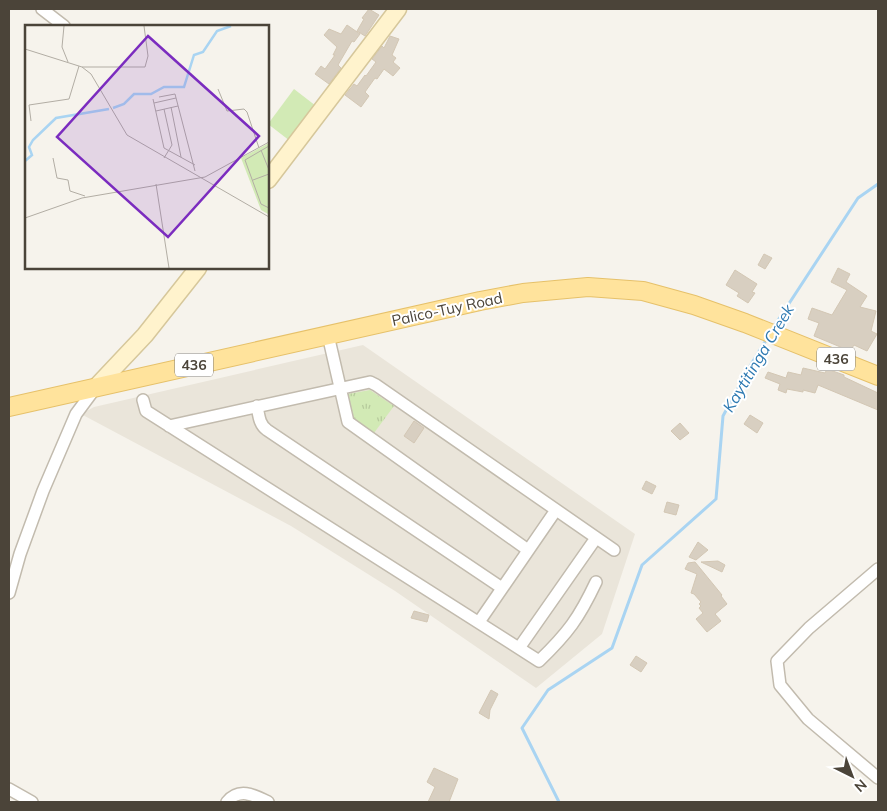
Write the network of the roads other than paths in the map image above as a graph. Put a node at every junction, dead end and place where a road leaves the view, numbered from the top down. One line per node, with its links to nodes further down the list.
1 (42, 9): 3 (street)
2 (398, 9): 4 (street)
3 (63, 25)
4 (269, 179)
5 (197, 269): 8 (street)
6 (328, 335): 7 (main road, Palico-Tuy Road / 436); 8 (main road, Palico-Tuy Road / 436); 9 (street)
7 (878, 376)
8 (96, 386): 11 (main road, Palico-Tuy Road / 436); 21 (street)
9 (339, 388): 12 (street); 14 (street); 16 (street)
10 (143, 400): 13 (street)
11 (9, 406)
12 (257, 406): 13 (street); 20 (street)
13 (168, 426): 22 (street)
14 (556, 510): 15 (street); 16 (street)
15 (596, 538): 17 (street); 23 (street)
16 (528, 550): 20 (street)
17 (614, 550)
18 (878, 569): 24 (street)
19 (596, 582): 23 (street)
20 (502, 588): 22 (street)
21 (9, 593)
22 (479, 622): 23 (street)
23 (519, 648)
24 (878, 778)
25 (9, 789): 26 (street)
26 (32, 802)
27 (227, 802): 28 (street)
28 (268, 802)

